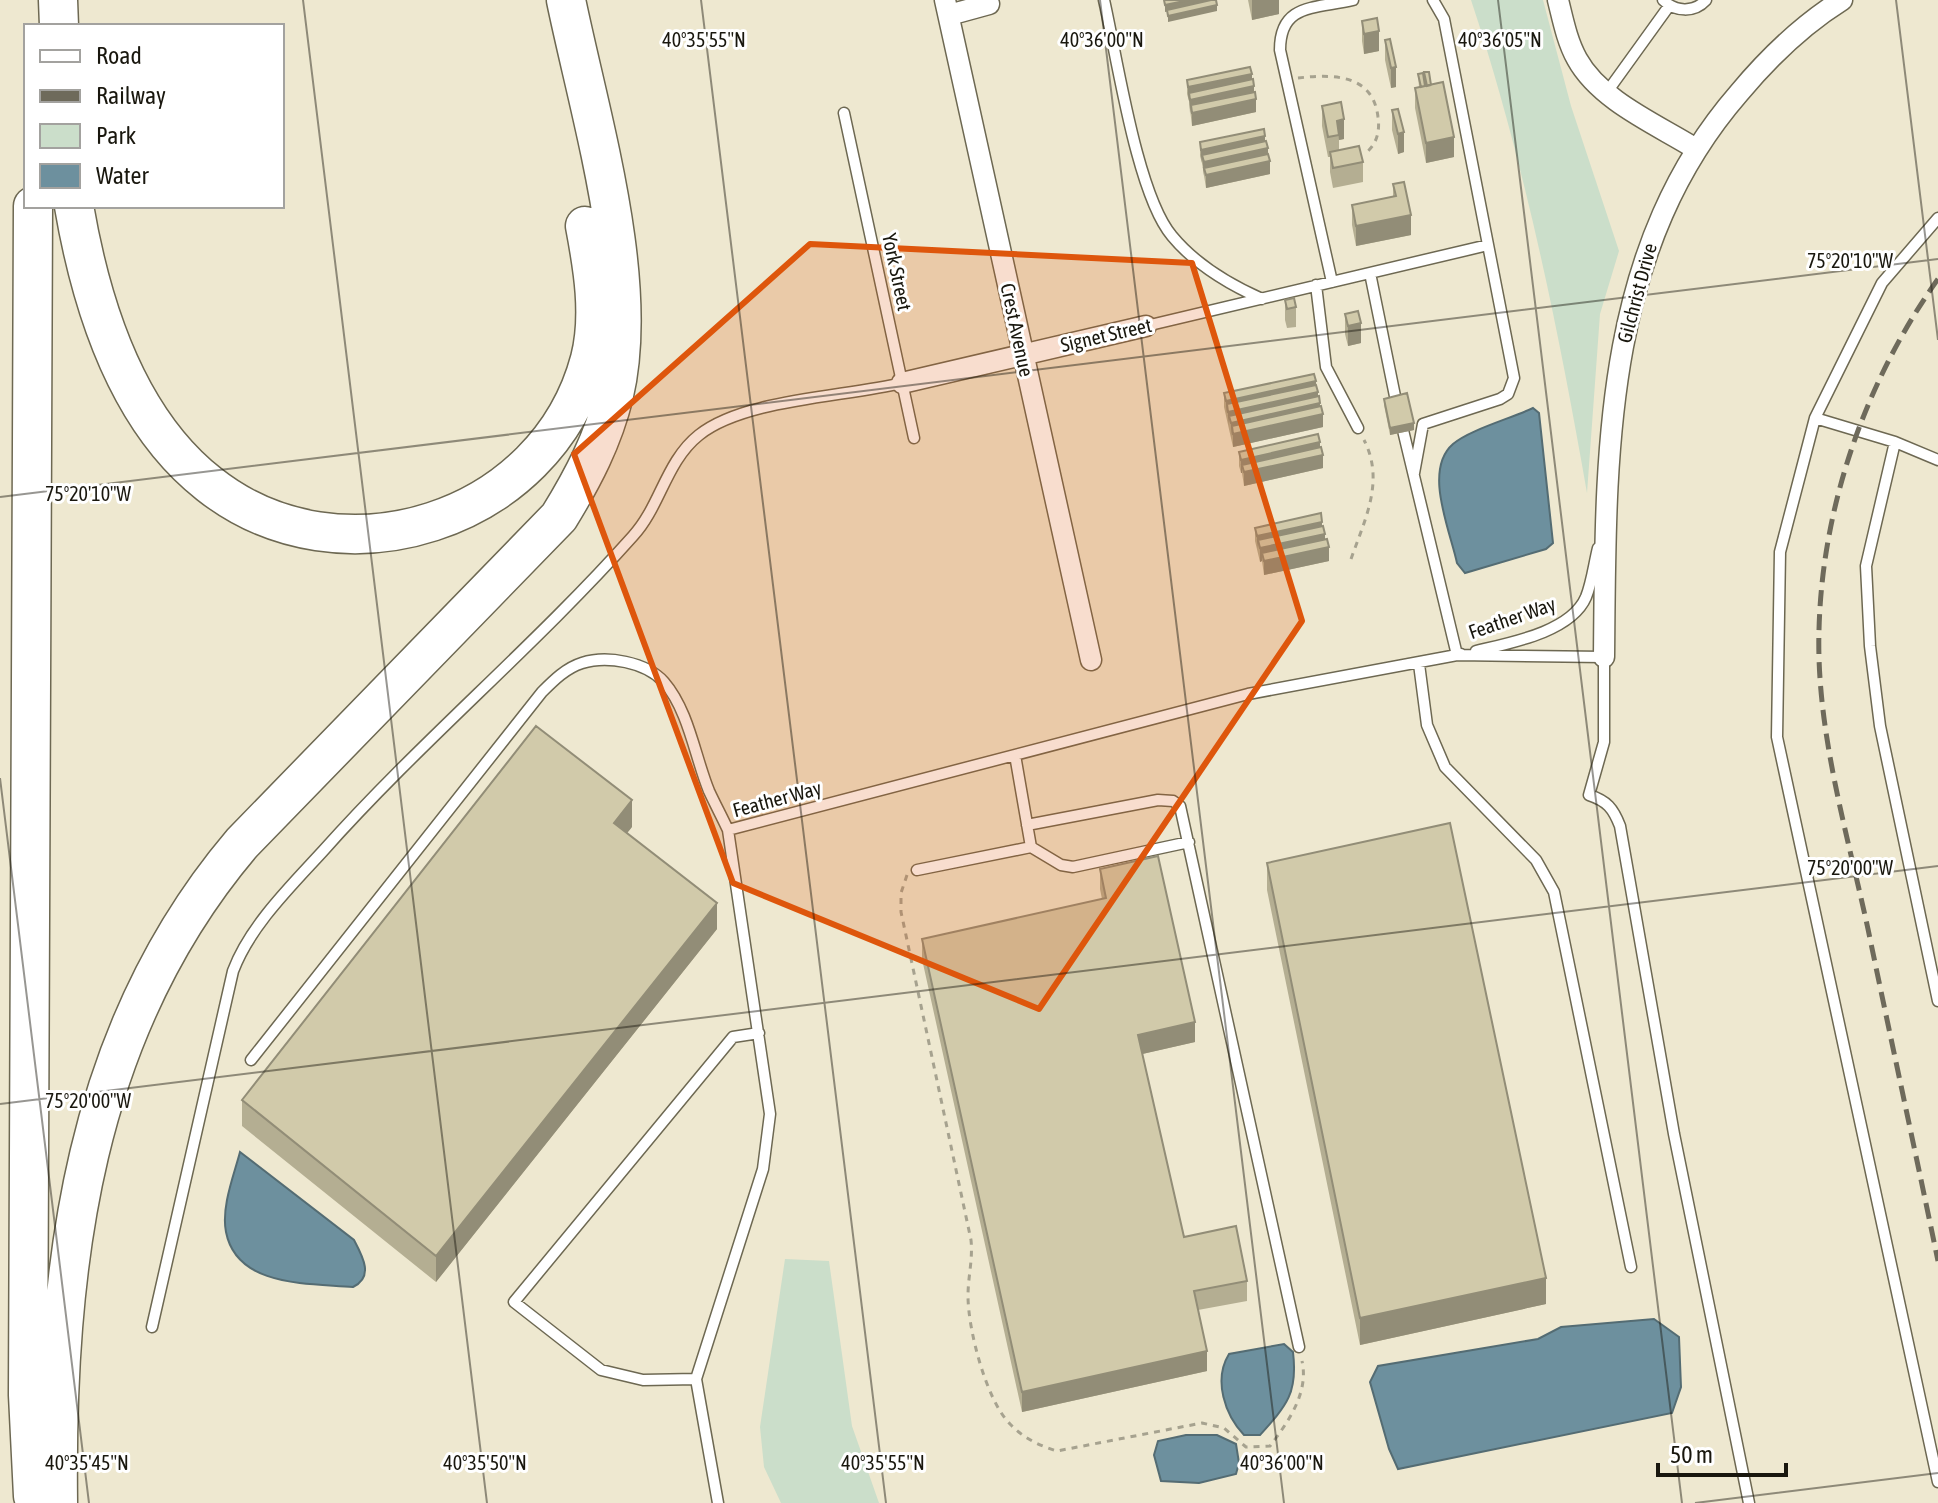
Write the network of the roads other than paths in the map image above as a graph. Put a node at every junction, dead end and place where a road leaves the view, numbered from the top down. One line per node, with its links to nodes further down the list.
1 (34, 0): 14 (highway)
2 (58, 0): 15 (highway)
3 (539, 0): 20 (highway)
4 (566, 0): 56 (highway)
5 (1104, 0): 26 (lane)
6 (1353, 0): 24 (lane)
7 (1433, 0): 22 (lane)
8 (1558, 0): 16 (street)
9 (1706, 0): 11 (lane)
10 (1842, 0): 18 (street, Gilchrist Drive)
11 (1666, 3): 16 (lane)
12 (989, 4): 13 (street)
13 (947, 8): 28 (street, Crest Avenue)
14 (34, 24)
15 (59, 24)
16 (1607, 92): 18 (street)
17 (844, 113): 29 (lane, York Street)
18 (1696, 149): 36 (street, Gilchrist Drive)
19 (33, 208): 55 (highway)
20 (74, 208)
21 (1938, 218): 30 (lane)
22 (1488, 245): 23 (lane, Signet Street); 35 (lane)
23 (1370, 273): 24 (lane, Signet Street); 35 (lane)
24 (1332, 282): 25 (lane, Signet Street)
25 (1313, 286): 26 (lane, Signet Street); 31 (lane)
26 (1262, 299): 27 (lane, Signet Street)
27 (1146, 326): 28 (street, Signet Street)
28 (1023, 355): 29 (street, Signet Street); 39 (street, Crest Avenue)
29 (902, 383): 32 (lane, York Street); 51 (lane)
30 (1815, 418): 33 (lane); 54 (lane)
31 (1358, 428)
32 (914, 438)
33 (1895, 442): 34 (lane); 47 (lane)
34 (1938, 460)
35 (1412, 481): 37 (lane)
36 (1605, 519): 37 (lane, Feather Way); 38 (street, Gilchrist Drive)
37 (1457, 655): 38 (lane, Feather Way); 40 (lane, Feather Way)
38 (1604, 657): 58 (lane)
39 (1091, 660)
40 (1419, 664): 41 (lane, Feather Way); 50 (lane)
41 (1015, 755): 42 (lane); 43 (lane, Feather Way)
42 (1027, 825): 44 (lane); 45 (lane)
43 (728, 830): 48 (lane, Feather Way); 49 (lane)
44 (1189, 842): 45 (lane); 52 (lane)
45 (1031, 847): 46 (lane)
46 (917, 870)
47 (1938, 1001)
48 (759, 1033): 53 (lane, Feather Way); 53 (lane)
49 (251, 1060)
50 (1631, 1267)
51 (152, 1327)
52 (1299, 1347)
53 (696, 1379): 57 (lane, Feather Way)
54 (1938, 1482)
55 (34, 1503)
56 (58, 1503)
57 (718, 1503)
58 (1749, 1503)

